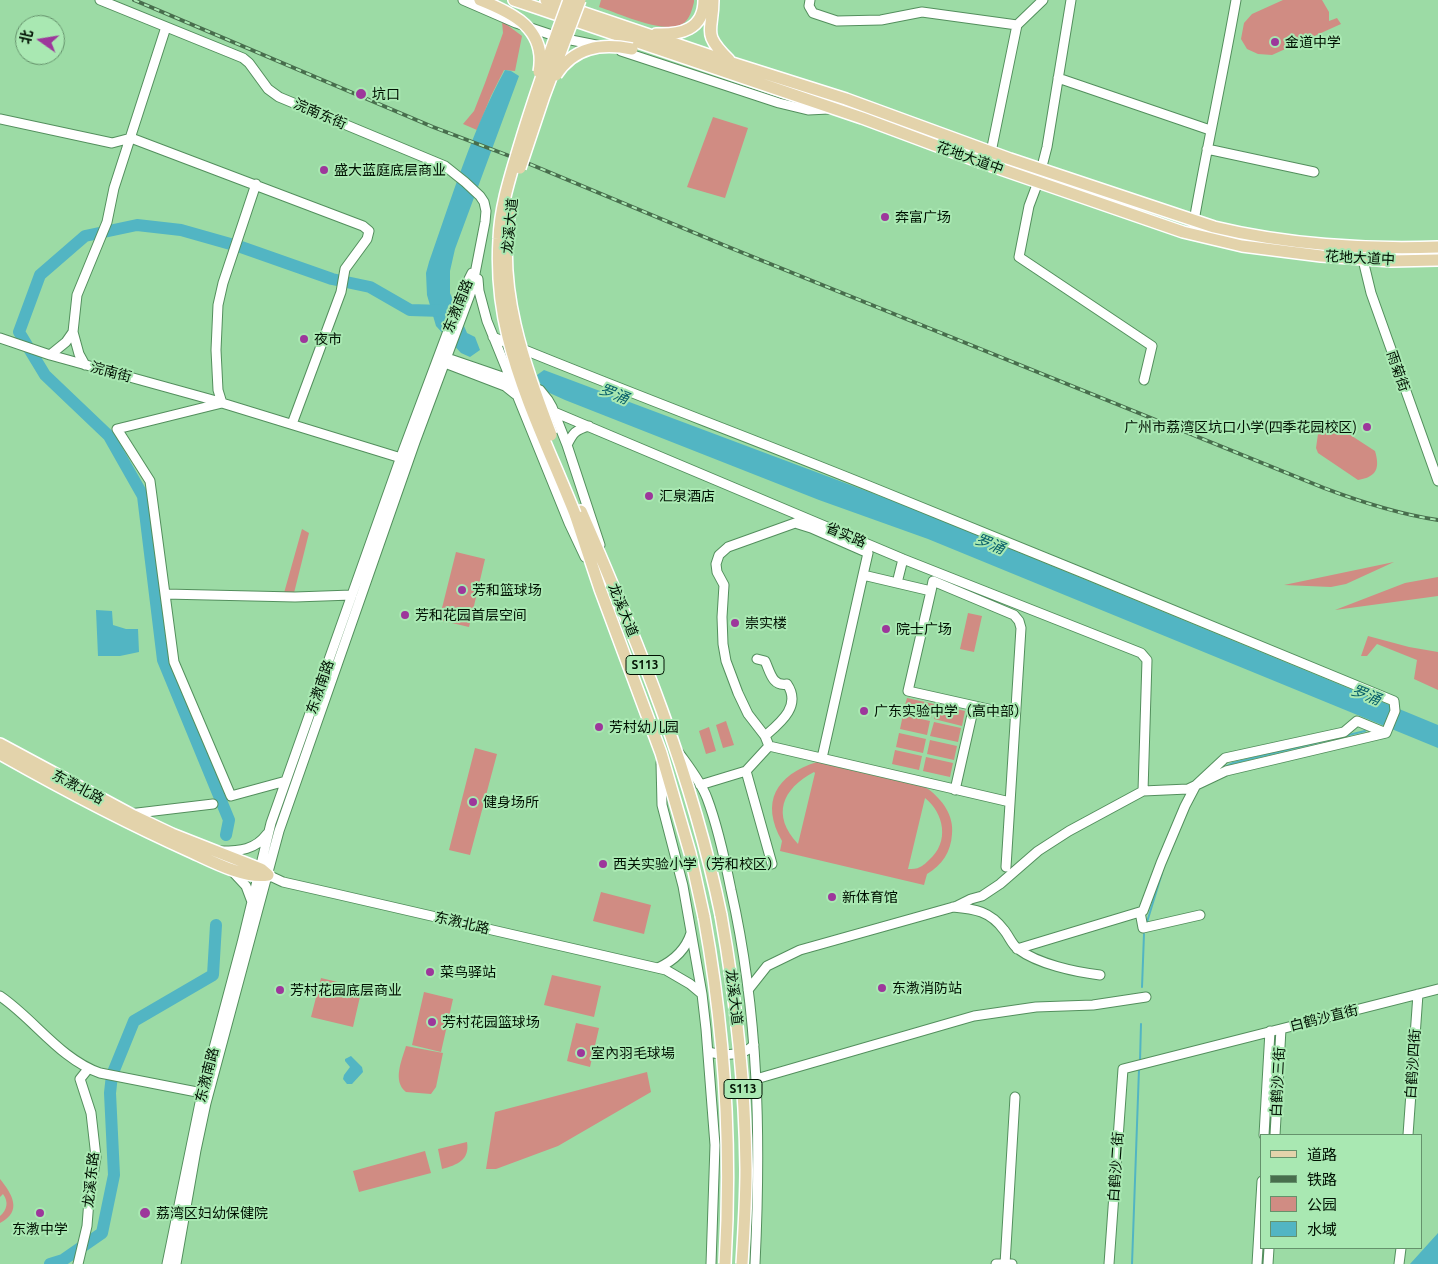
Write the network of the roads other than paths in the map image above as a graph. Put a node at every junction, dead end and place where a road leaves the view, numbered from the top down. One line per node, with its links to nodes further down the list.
1 (100, 0): 15 (street, 浣南东街)
2 (463, 0): 20 (street)
3 (480, 0): 19 (main road, bridge)
4 (514, 0): 21 (main road, 花地大道中)
5 (546, 0): 16 (main road, 花地大道中)
6 (569, 0): 19 (main road, 龙溪大道, bridge)
7 (580, 0): 19 (main road, 龙溪大道, bridge)
8 (704, 0): 16 (main road)
9 (713, 0): 17 (main road)
10 (810, 0): 14 (street)
11 (1042, 0): 14 (street)
12 (1071, 0): 18 (street)
13 (1236, 0): 23 (street)
14 (1018, 25): 26 (street)
15 (166, 27): 24 (street); 35 (street, 浣南东街)
16 (645, 33): 17 (main road, 花地大道中)
17 (732, 63): 26 (main road, 花地大道中)
18 (1058, 78): 23 (street); 27 (street)
19 (539, 95): 20 (main road, bridge); 53 (main road, 龙溪大道, bridge)
20 (829, 109): 21 (main road)
21 (862, 118): 29 (main road, 花地大道中)
22 (0, 119): 24 (street)
23 (1210, 130): 25 (street)
24 (132, 138): 30 (street); 37 (street)
25 (1206, 149): 28 (street); 31 (street)
26 (991, 152): 27 (main road, 花地大道中)
27 (1042, 169): 29 (street); 31 (main road, 花地大道中)
28 (1314, 172)
29 (1038, 182): 33 (main road, 花地大道中); 44 (street)
30 (256, 184): 46 (street); 48 (street)
31 (1194, 221): 32 (main road, 花地大道中)
32 (1438, 247)
33 (1362, 260): 34 (main road, 花地大道中); 52 (street, 雨菊街)
34 (1438, 260)
35 (477, 264): 36 (street, 东漖南路); 38 (street)
36 (462, 305): 41 (street, 东漖南路); 41 (street, 东漖南路)
37 (73, 332): 40 (street); 42 (street)
38 (493, 337): 43 (street); 65 (street)
39 (2, 338): 40 (street, 浣南街)
40 (50, 355): 42 (street, 浣南街)
41 (446, 356): 43 (street); 45 (street); 51 (street, 东漖南路); 87 (street, 东漖南路)
42 (85, 365): 46 (street, 浣南街)
43 (510, 380): 45 (street); 47 (street)
44 (1144, 380)
45 (516, 396): 47 (street, 省实路); 58 (street)
46 (222, 403): 48 (street, 浣南街); 60 (street)
47 (553, 410): 49 (street, 省实路); 50 (street)
48 (292, 424): 51 (street, 浣南街)
49 (589, 426): 50 (street); 54 (street, 省实路)
50 (567, 445): 56 (street)
51 (401, 458): 61 (street, 东漖南路)
52 (1438, 481)
53 (578, 512): 56 (main road, 龙溪大道 / S113); 58 (main road, 龙溪大道 / S113)
54 (903, 559): 57 (street); 78 (street, 省实路)
55 (863, 576): 57 (street); 66 (street); 72 (street)
56 (612, 581): 69 (main road, 龙溪大道 / S113)
57 (897, 583): 59 (street)
58 (600, 589): 70 (main road, 龙溪大道 / S113)
59 (931, 591): 63 (street); 64 (street)
60 (165, 594): 61 (street); 74 (street)
61 (352, 595): 74 (street, 东漖南路)
62 (757, 659): 66 (street)
63 (974, 706): 64 (street); 77 (street)
64 (1015, 715): 79 (street)
65 (1386, 733): 76 (street); 76 (street)
66 (765, 736): 68 (street)
67 (0, 744): 81 (main road, 东漖北路)
68 (769, 746): 72 (street); 73 (street)
69 (677, 748): 75 (street); 122 (main road, 龙溪大道 / S113, bridge)
70 (661, 753): 92 (street); 121 (main road, 龙溪大道 / S113, bridge)
71 (0, 754): 85 (main road, 东漖北路)
72 (822, 758): 77 (street)
73 (746, 771): 75 (street); 84 (street)
74 (286, 780): 82 (street, 东漖南路)
75 (700, 785): 97 (street)
76 (1196, 785): 78 (street); 90 (street)
77 (955, 790): 79 (street)
78 (1142, 791): 89 (street)
79 (1010, 802): 86 (street)
80 (213, 804): 81 (street)
81 (129, 814): 83 (main road, 东漖北路)
82 (269, 832): 83 (street); 87 (street, 东漖南路)
83 (217, 852): 87 (main road, 东漖北路)
84 (772, 864)
85 (227, 867): 87 (main road, 东漖北路); 88 (street)
86 (1006, 867)
87 (262, 874): 88 (street, 东漖南路); 94 (street, 东漖北路); 119 (street, 东漖南路)
88 (252, 905): 109 (street, 东漖南路)
89 (950, 907): 93 (street); 97 (street)
90 (1140, 912): 91 (street); 93 (street)
91 (1200, 914)
92 (691, 930): 94 (street); 98 (street)
93 (1017, 949): 95 (street)
94 (658, 968): 98 (street, 东漖北路)
95 (1100, 975)
96 (1438, 989): 99 (street, 白鹤沙直街)
97 (748, 990): 104 (street)
98 (702, 994): 105 (street)
99 (1418, 994): 102 (street, 白鹤沙直街); 113 (street, 白鹤沙四街)
100 (0, 996): 106 (street)
101 (1146, 996): 108 (street)
102 (1281, 1029): 103 (street, 白鹤沙直街); 112 (street, 白鹤沙三街)
103 (1270, 1032): 107 (street, 白鹤沙直街); 111 (street, 白鹤沙三街)
104 (754, 1045): 105 (street); 108 (street)
105 (709, 1052): 120 (street)
106 (88, 1069): 109 (street); 117 (street, 龙溪东路)
107 (1123, 1069): 127 (street, 白鹤沙二街)
108 (756, 1079): 123 (street)
109 (202, 1093): 118 (street, 东漖南路)
110 (1015, 1097): 125 (street)
111 (1264, 1134)
112 (1275, 1134)
113 (1408, 1134)
114 (1260, 1214): 128 (street)
115 (1268, 1249): 129 (street)
116 (1400, 1249): 130 (street)
117 (78, 1264)
118 (167, 1264)
119 (176, 1264)
120 (711, 1264)
121 (725, 1264)
122 (742, 1264)
123 (755, 1264)
124 (996, 1264): 125 (street)
125 (1005, 1264): 126 (street)
126 (1012, 1264)
127 (1109, 1264)
128 (1257, 1264)
129 (1268, 1264)
130 (1399, 1264)

